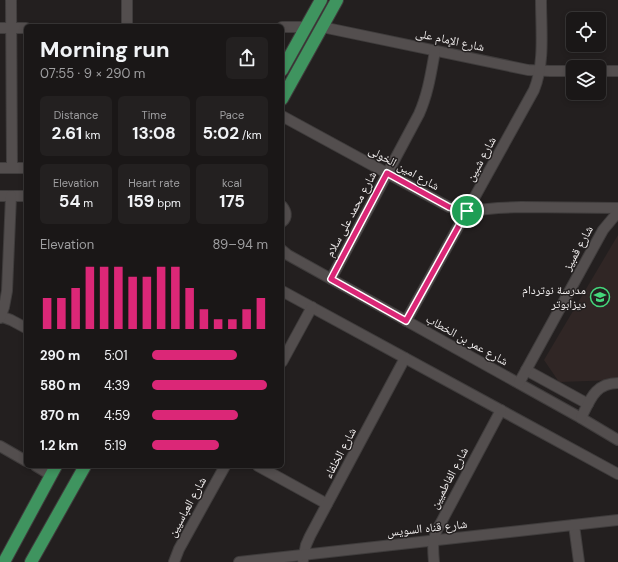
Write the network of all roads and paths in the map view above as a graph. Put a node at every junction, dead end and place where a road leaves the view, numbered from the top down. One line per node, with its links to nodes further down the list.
1 (11, 0): 11 (street)
2 (127, 0): 6 (street)
3 (321, 0): 8 (main road)
4 (337, 0): 9 (main road)
5 (541, 0): 15 (street, شارع شبين)
6 (126, 24)
7 (284, 27): 8 (street)
8 (306, 27): 14 (main road)
9 (322, 27): 13 (street, شارع الإمام على); 19 (main road)
10 (0, 28): 11 (street)
11 (11, 28): 12 (street); 22 (street)
12 (24, 28)
13 (435, 51): 15 (street, شارع الإمام على); 24 (street, شارع محمد على سلام)
14 (284, 66)
15 (540, 71): 16 (street, شارع الإمام على); 30 (street, شارع شبين)
16 (566, 71)
17 (606, 71): 18 (street)
18 (618, 71)
19 (284, 95)
20 (284, 117): 24 (street, شارع امين الخولى)
21 (0, 168): 22 (street)
22 (12, 168): 23 (street)
23 (24, 168)
24 (387, 173): 30 (street, شارع امين الخولى); 34 (street, شارع محمد على سلام)
25 (0, 196): 26 (street)
26 (11, 196): 27 (street); 37 (street)
27 (24, 196)
28 (618, 208): 30 (street, شارع امين الخولى)
29 (284, 210): 32 (street)
30 (467, 211): 38 (street, شارع شبين)
31 (618, 212): 42 (street, شارع قمبيز)
32 (284, 220)
33 (284, 256): 34 (street, شارع عمر بن الخطاب)
34 (331, 279): 38 (street, شارع عمر بن الخطاب)
35 (284, 292): 36 (street)
36 (312, 307): 40 (street); 41 (street)
37 (0, 317): 39 (street)
38 (406, 321): 43 (street, شارع عمر بن الخطاب)
39 (24, 327)
40 (284, 358)
41 (405, 358): 46 (street); 56 (street, شارع الخلفاء)
42 (526, 370): 43 (street, شارع قمبيز); 45 (street)
43 (518, 383): 47 (street, شارع عمر بن الخطاب)
44 (618, 383): 45 (street)
45 (588, 404): 47 (street)
46 (501, 410): 55 (street); 59 (street, شارع الفاطميين)
47 (581, 418): 48 (street, شارع عمر بن الخطاب)
48 (618, 440)
49 (0, 446): 50 (street)
50 (24, 460)
51 (84, 468): 62 (main road)
52 (224, 468): 63 (street, شارع العباسيين)
53 (262, 468): 56 (street)
54 (54, 470): 61 (main road)
55 (618, 474)
56 (327, 504): 60 (street, شارع الخلفاء)
57 (618, 520): 58 (street, شارع قناه السويس)
58 (574, 525): 59 (street, شارع قناه السويس); 66 (street)
59 (433, 540): 60 (street, شارع قناه السويس); 65 (street, شارع الفاطميين)
60 (303, 558): 64 (street, شارع قناه السويس)
61 (4, 562)
62 (31, 562)
63 (174, 562)
64 (239, 562)
65 (434, 562)
66 (579, 562)

